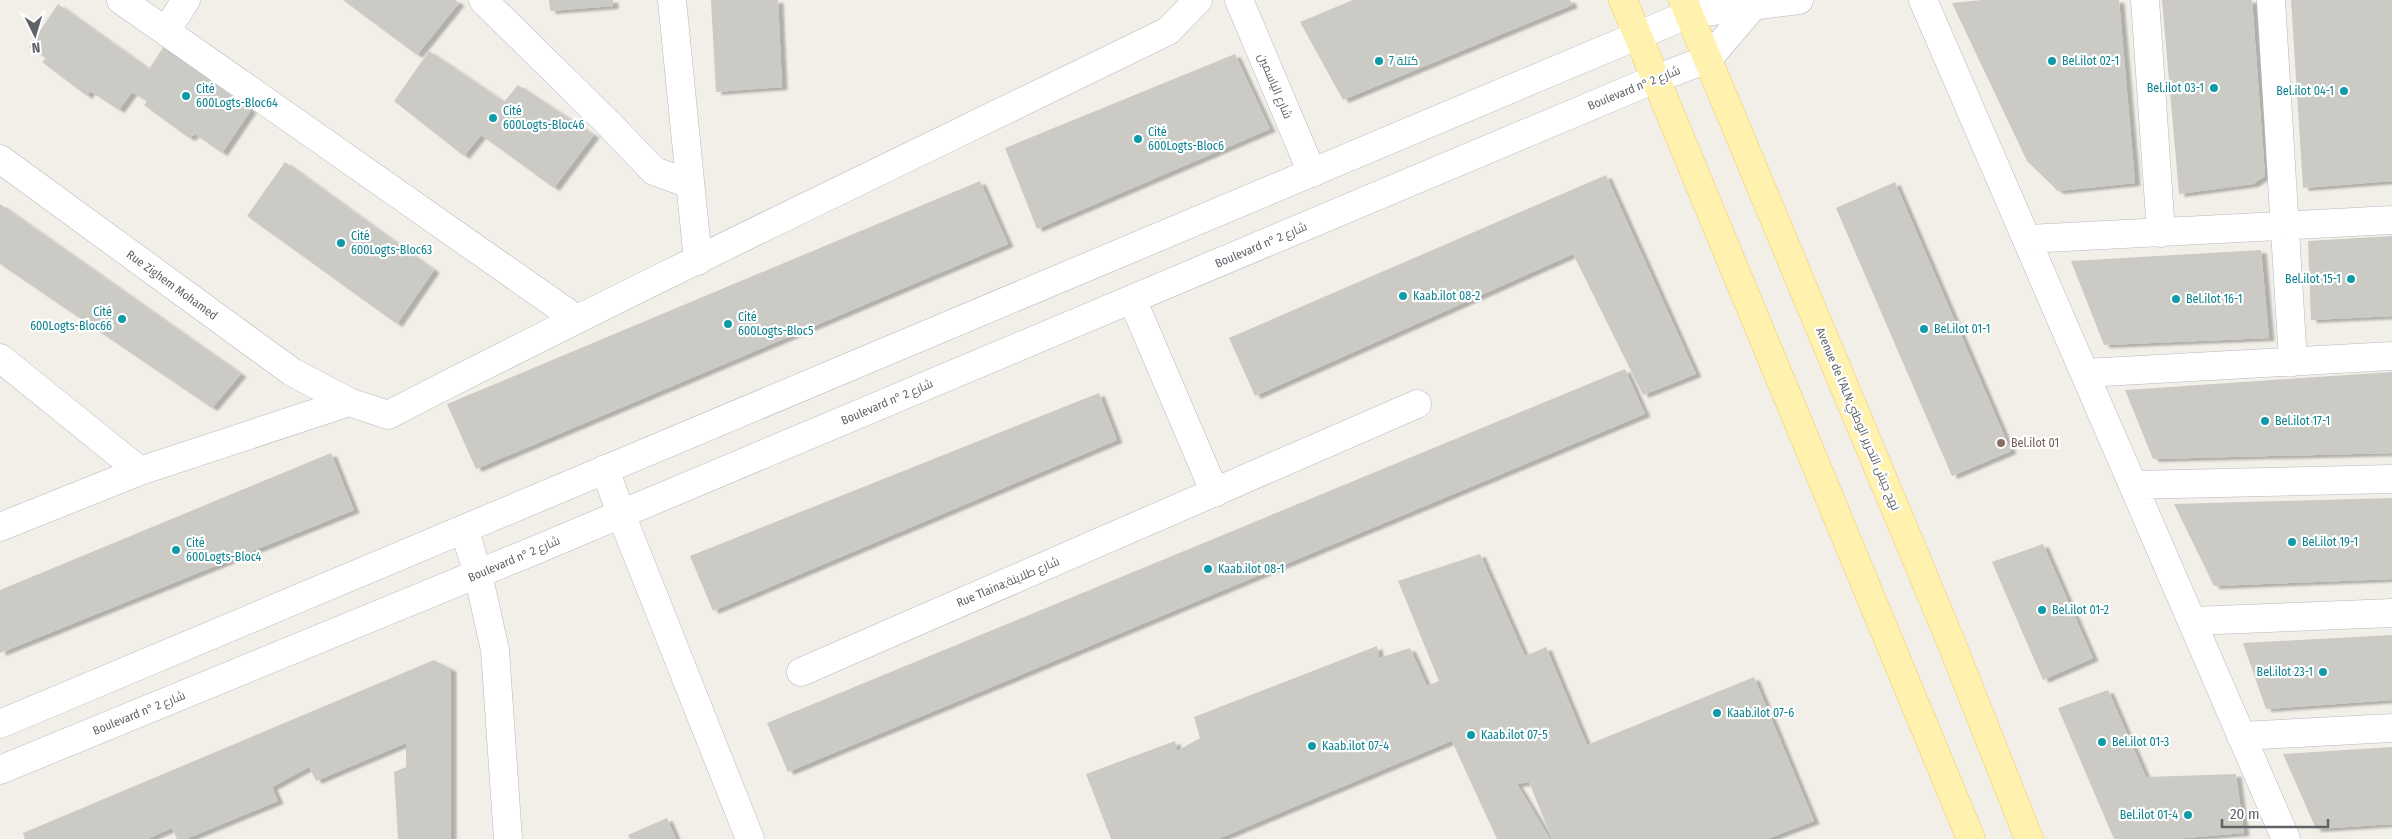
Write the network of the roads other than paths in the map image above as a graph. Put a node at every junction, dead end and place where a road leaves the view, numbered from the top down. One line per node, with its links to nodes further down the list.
1 (120, 0): 14 (street)
2 (186, 0): 14 (street)
3 (483, 0): 20 (street)
4 (672, 0): 20 (street)
5 (1198, 0): 25 (street, Rue Zighem Mohamed)
6 (1239, 0): 19 (street, شارع الياسمين)
7 (1622, 0): 15 (main road)
8 (1799, 0): 12 (street)
9 (1923, 0): 24 (street)
10 (2145, 0): 23 (street)
11 (2271, 0): 22 (street)
12 (1754, 5): 13 (street); 16 (street, Boulevard n° شارع 2)
13 (1686, 7): 15 (street); 16 (main road, Avenue de l'ALN;نهج جيش التحرير الوطني)
14 (166, 31): 27 (street)
15 (1637, 36): 17 (main road); 19 (street)
16 (1708, 59): 17 (street, Boulevard n° شارع 2); 53 (main road, Avenue de l'ALN;نهج جيش التحرير الوطني)
17 (1655, 79): 26 (street, Boulevard n° شارع 2); 52 (main road)
18 (0, 159): 32 (street, Rue Zighem Mohamed)
19 (1312, 173): 34 (street)
20 (690, 184): 25 (street)
21 (2392, 220): 22 (street)
22 (2285, 226): 23 (street); 30 (street)
23 (2161, 233): 24 (street)
24 (2026, 239): 31 (street)
25 (698, 261): 27 (street, Rue Zighem Mohamed)
26 (1132, 299): 38 (street); 39 (street, Boulevard n° شارع 2)
27 (575, 318): 32 (street, Rue Zighem Mohamed)
28 (2392, 356): 30 (street)
29 (0, 358): 35 (street)
30 (2293, 362): 31 (street)
31 (2084, 373): 37 (street)
32 (349, 402): 35 (street)
33 (1417, 404): 38 (street, Rue Tlaina;شارع طلاينة)
34 (605, 469): 39 (street); 41 (street)
35 (140, 471): 40 (street)
36 (2392, 479): 37 (street)
37 (2133, 485): 44 (street)
38 (1215, 492): 45 (street, Rue Tlaina;شارع طلاينة)
39 (621, 514): 42 (street, Boulevard n° شارع 2); 51 (street)
40 (0, 526)
41 (464, 529): 42 (street); 46 (street)
42 (478, 574): 49 (street, Boulevard n° شارع 2); 50 (street)
43 (2392, 613): 44 (street)
44 (2192, 621): 48 (street)
45 (801, 672)
46 (0, 724)
47 (2392, 728): 48 (street)
48 (2241, 736): 54 (street)
49 (0, 770)
50 (508, 839)
51 (750, 839)
52 (1971, 839)
53 (2029, 839)
54 (2286, 839)

